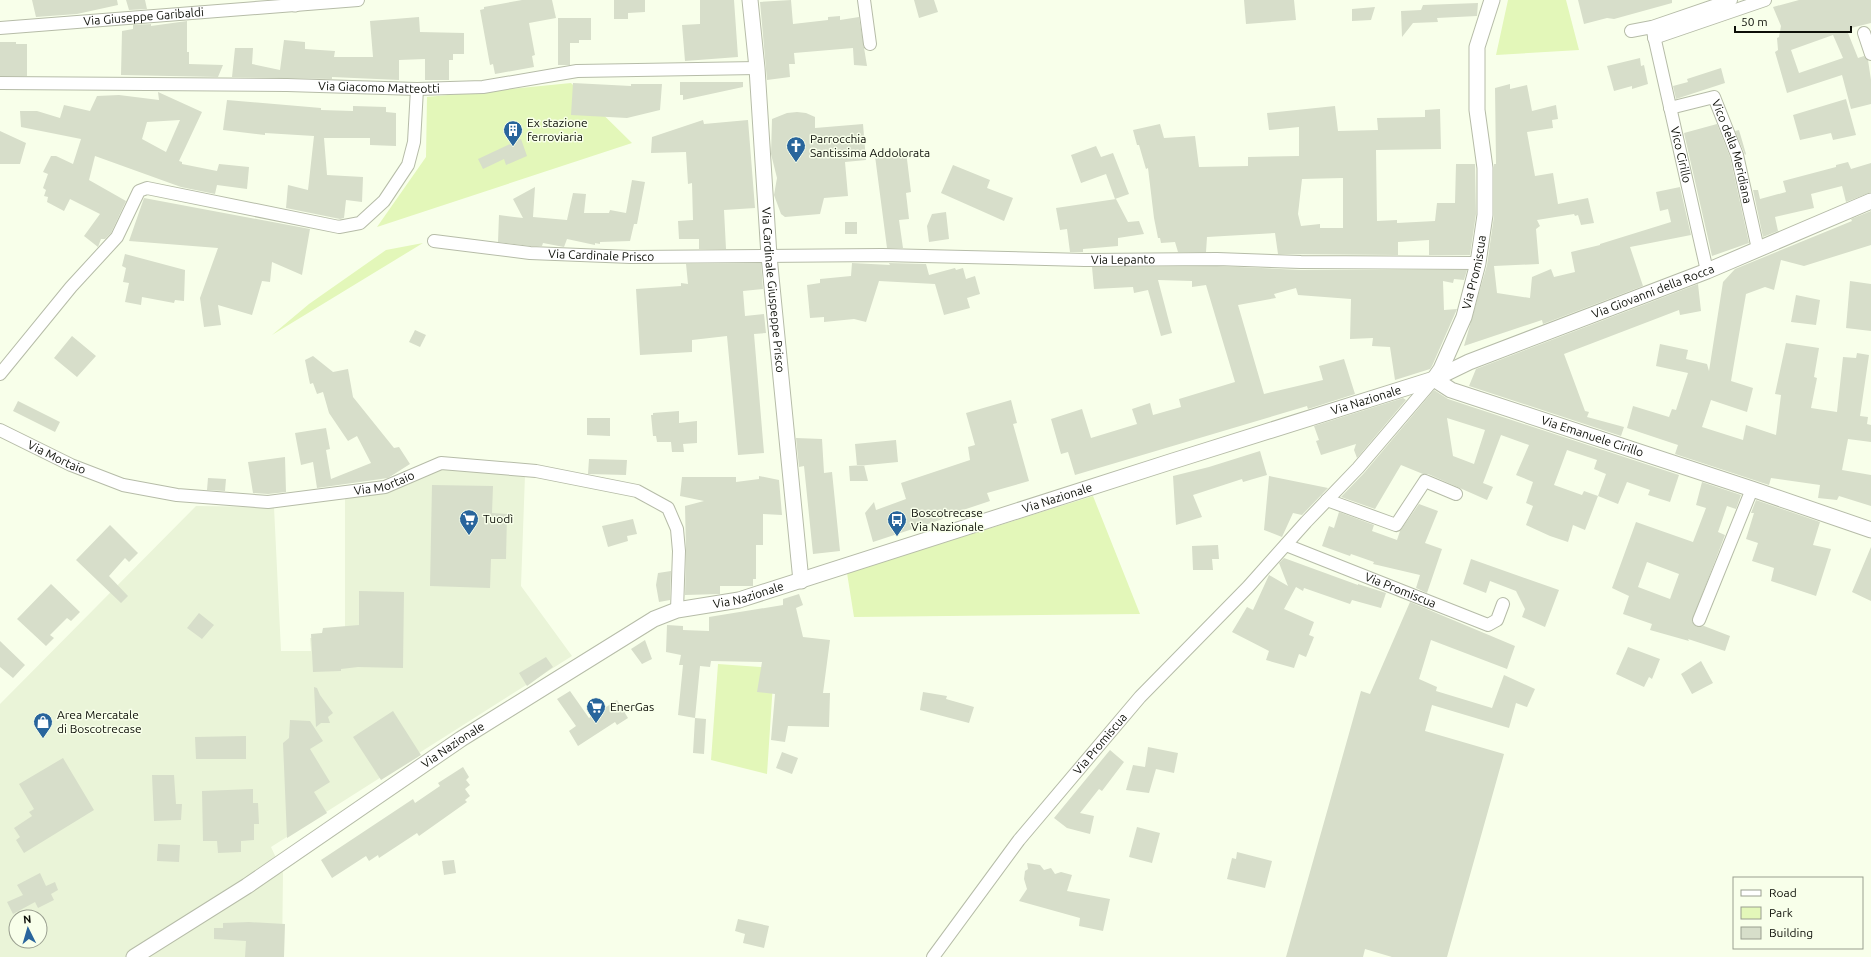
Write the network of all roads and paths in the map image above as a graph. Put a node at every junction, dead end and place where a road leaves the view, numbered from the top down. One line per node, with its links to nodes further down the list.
1 (358, 0): 7 (street, Via Giuseppe Garibaldi)
2 (750, 0): 14 (street, Via Cardinale Giuspeppe Prisco)
3 (864, 0): 12 (street)
4 (1492, 0): 22 (street, Via Promiscua)
5 (1730, 0): 10 (street)
6 (1765, 0): 10 (street)
7 (295, 2): 8 (street, Via Giuseppe Garibaldi)
8 (0, 28)
9 (1631, 31): 10 (street)
10 (1653, 32): 17 (street, Vico Cirillo)
11 (1864, 33): 13 (street)
12 (870, 44)
13 (1871, 54)
14 (757, 68): 16 (street, Via Giacomo Matteotti); 21 (street, Via Cardinale Giuspeppe Prisco)
15 (0, 83): 16 (street, Via Giacomo Matteotti)
16 (417, 89): 24 (street)
17 (1670, 108): 20 (street, Vico della Meridiana); 23 (street, Vico Cirillo)
18 (1871, 201): 20 (street, Via Giovanni della Rocca)
19 (434, 241): 21 (street, Via Cardinale Prisco)
20 (1758, 249): 23 (street, Via Giovanni della Rocca)
21 (769, 256): 22 (street, Via Lepanto); 32 (street, Via Cardinale Giuspeppe Prisco)
22 (1478, 263): 25 (street, Via Promiscua)
23 (1707, 271): 25 (street, Via Giovanni della Rocca)
24 (0, 374)
25 (1434, 380): 27 (street, Via Emanuele Cirillo); 29 (street, Via Promiscua); 32 (street, Via Nazionale)
26 (0, 430): 34 (street, Via Mortaio)
27 (1752, 489): 30 (street, Via Emanuele Cirillo); 35 (street)
28 (1456, 494): 29 (street)
29 (1327, 500): 31 (street, Via Promiscua)
30 (1871, 530)
31 (1286, 545): 33 (street, Via Promiscua); 37 (street, Via Promiscua)
32 (801, 581): 34 (street, Via Nazionale)
33 (1503, 604)
34 (677, 610): 36 (street, Via Nazionale)
35 (1699, 620)
36 (134, 957)
37 (933, 957)

